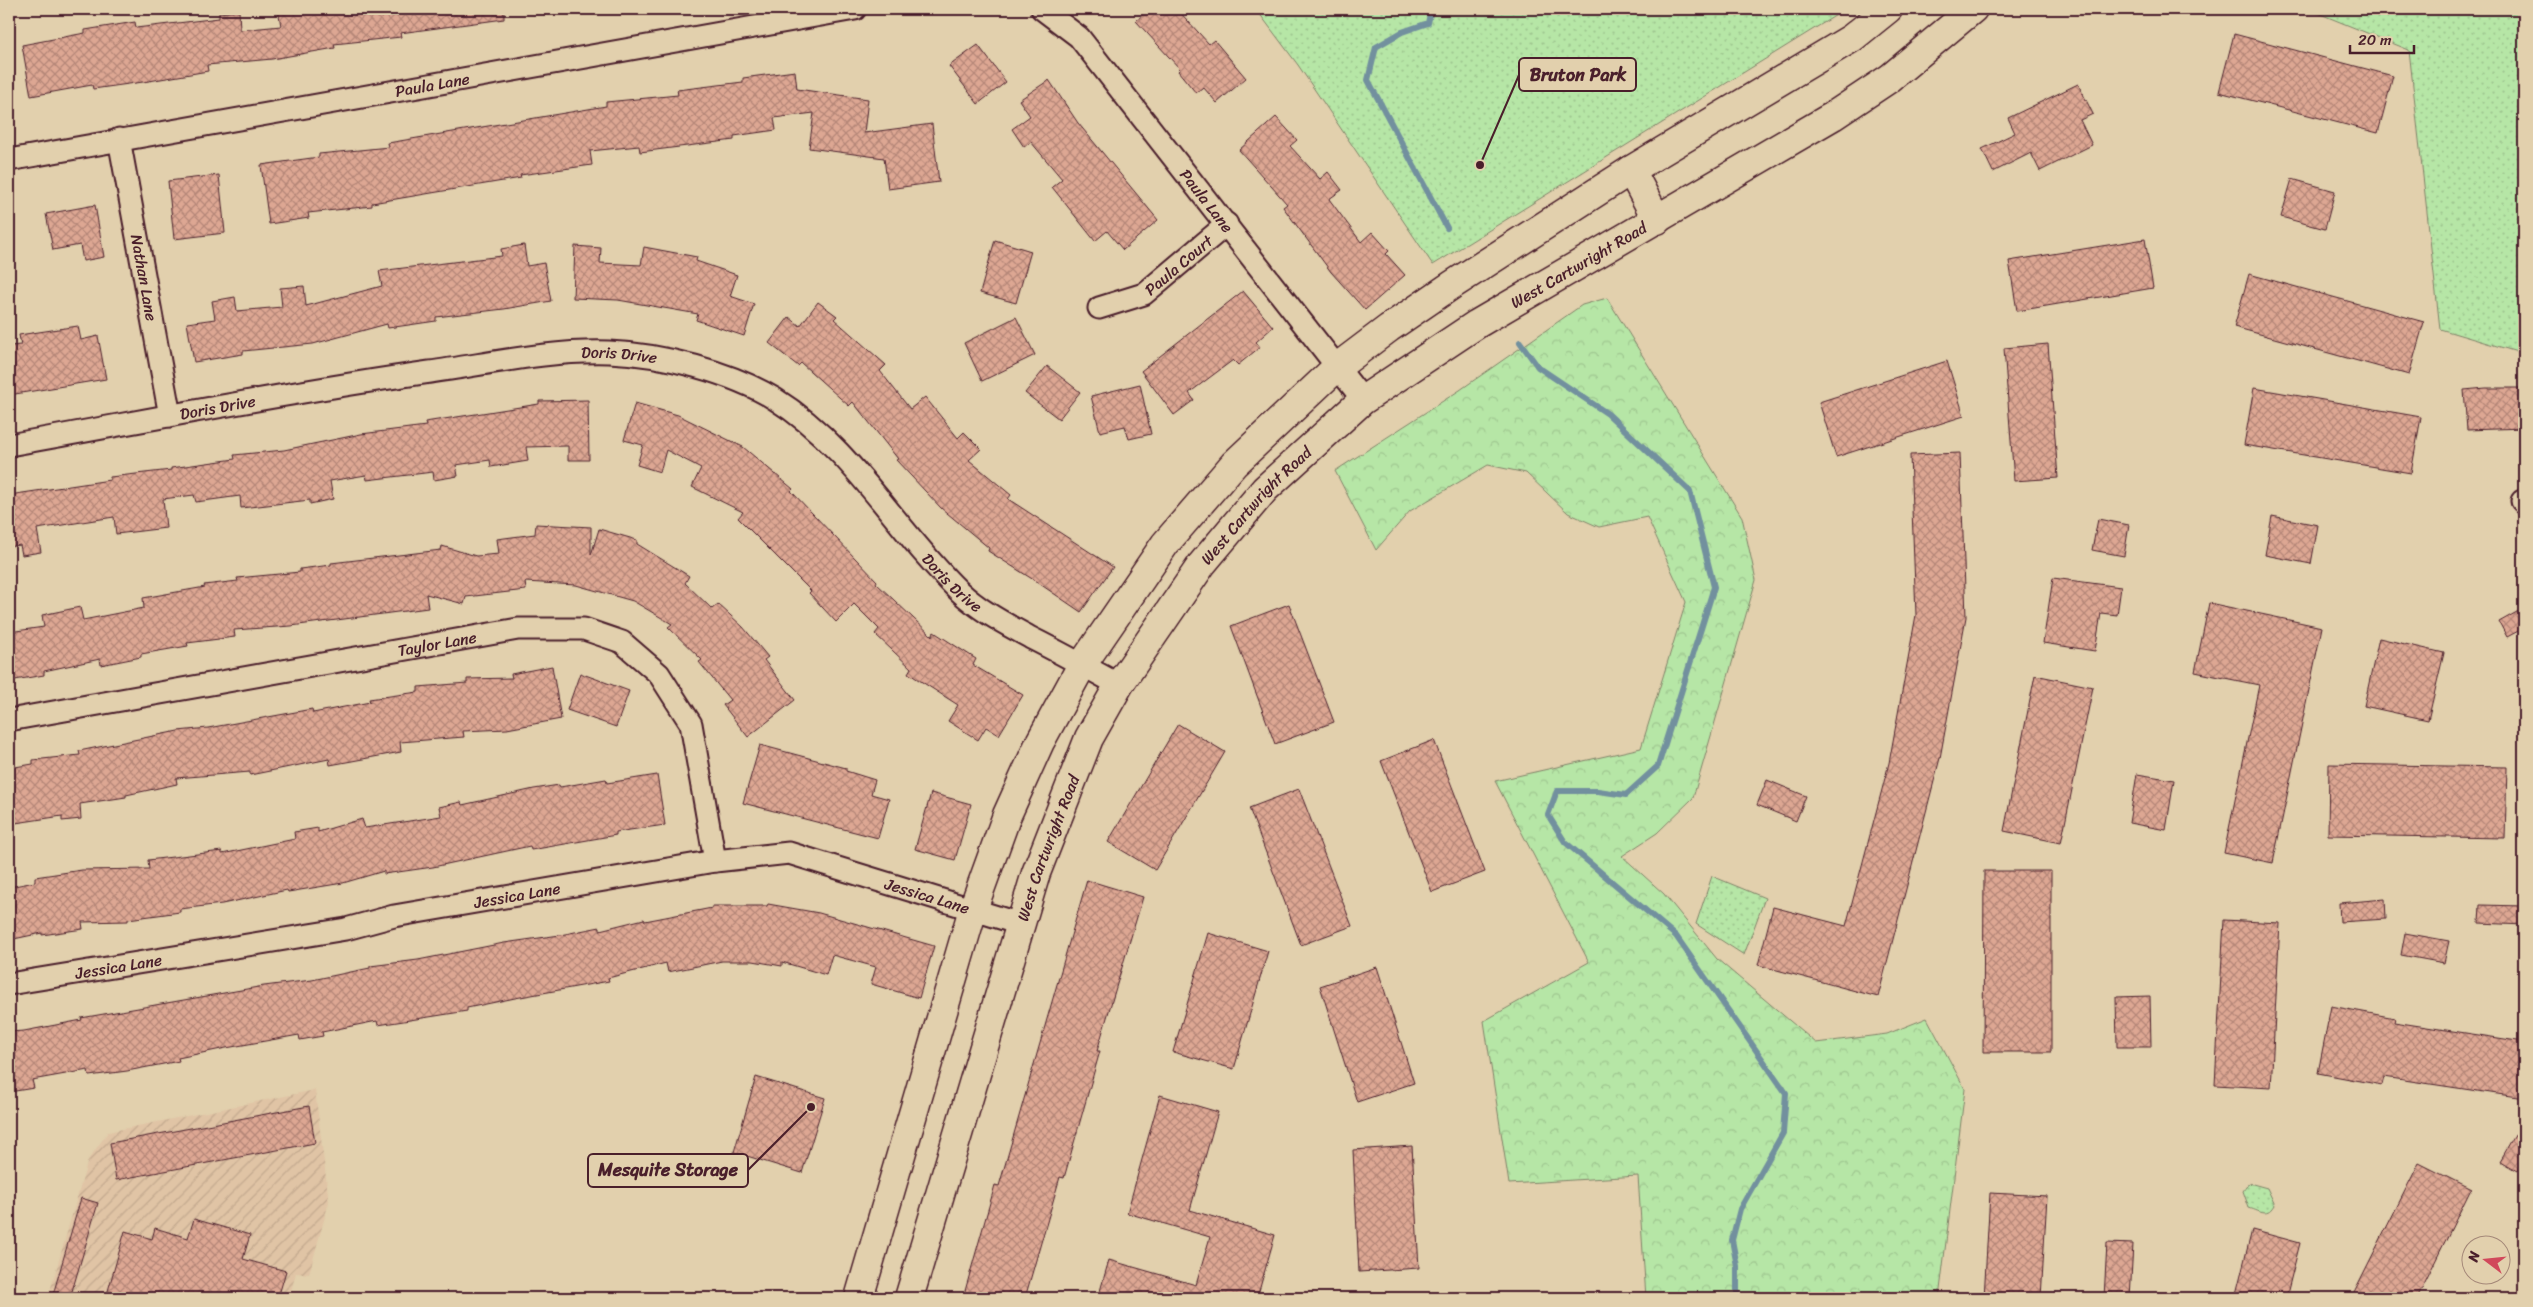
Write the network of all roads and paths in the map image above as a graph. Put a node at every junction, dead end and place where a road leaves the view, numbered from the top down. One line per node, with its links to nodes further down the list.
1 (855, 9): 5 (street, Paula Lane)
2 (1042, 9): 9 (street, Paula Lane)
3 (1888, 9): 7 (main road)
4 (1973, 9): 8 (main road, West Cartwright Road)
5 (120, 140): 6 (street, Paula Lane); 13 (street, Nathan Lane)
6 (9, 160)
7 (1631, 170): 8 (main road); 11 (main road)
8 (1658, 220): 12 (main road, West Cartwright Road)
9 (1226, 224): 10 (street, Paula Court); 11 (street, Paula Lane)
10 (1099, 308)
11 (1336, 368): 12 (street, Paula Lane); 15 (main road)
12 (1363, 400): 16 (main road, West Cartwright Road)
13 (170, 416): 14 (street, Doris Drive); 15 (street, Doris Drive)
14 (9, 445)
15 (1082, 665): 16 (street, Doris Drive); 19 (main road)
16 (1119, 685): 20 (main road, West Cartwright Road)
17 (9, 720): 18 (street, Taylor Lane)
18 (715, 861): 19 (street, Jessica Lane); 21 (street, Jessica Lane)
19 (973, 909): 20 (street, Jessica Lane); 22 (main road)
20 (1020, 924): 23 (main road, West Cartwright Road)
21 (9, 984)
22 (859, 1298)
23 (909, 1298)

